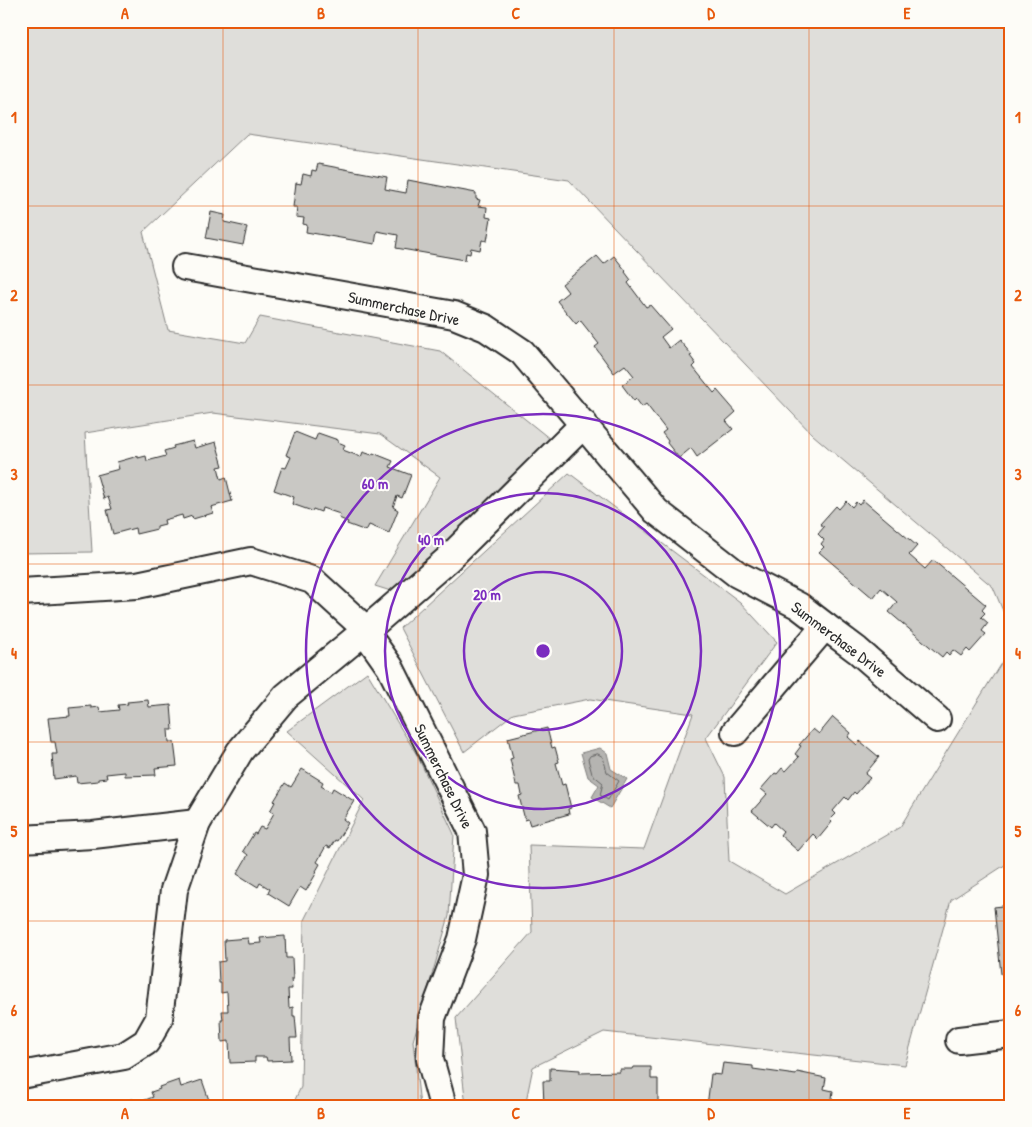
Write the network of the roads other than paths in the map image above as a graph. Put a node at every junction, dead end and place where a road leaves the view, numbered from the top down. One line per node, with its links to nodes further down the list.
1 (185, 267): 2 (street, Summerchase Drive)
2 (584, 424): 4 (street, Summerchase Drive); 5 (street)
3 (21, 592): 5 (street, Summerchase Drive)
4 (825, 626): 6 (street, Summerchase Drive); 7 (street)
5 (365, 631): 8 (street); 13 (street, Summerchase Drive)
6 (937, 719)
7 (735, 732)
8 (197, 822): 9 (street); 12 (street)
9 (21, 839)
10 (1011, 1034): 11 (street)
11 (959, 1040)
12 (21, 1075)
13 (443, 1106)

